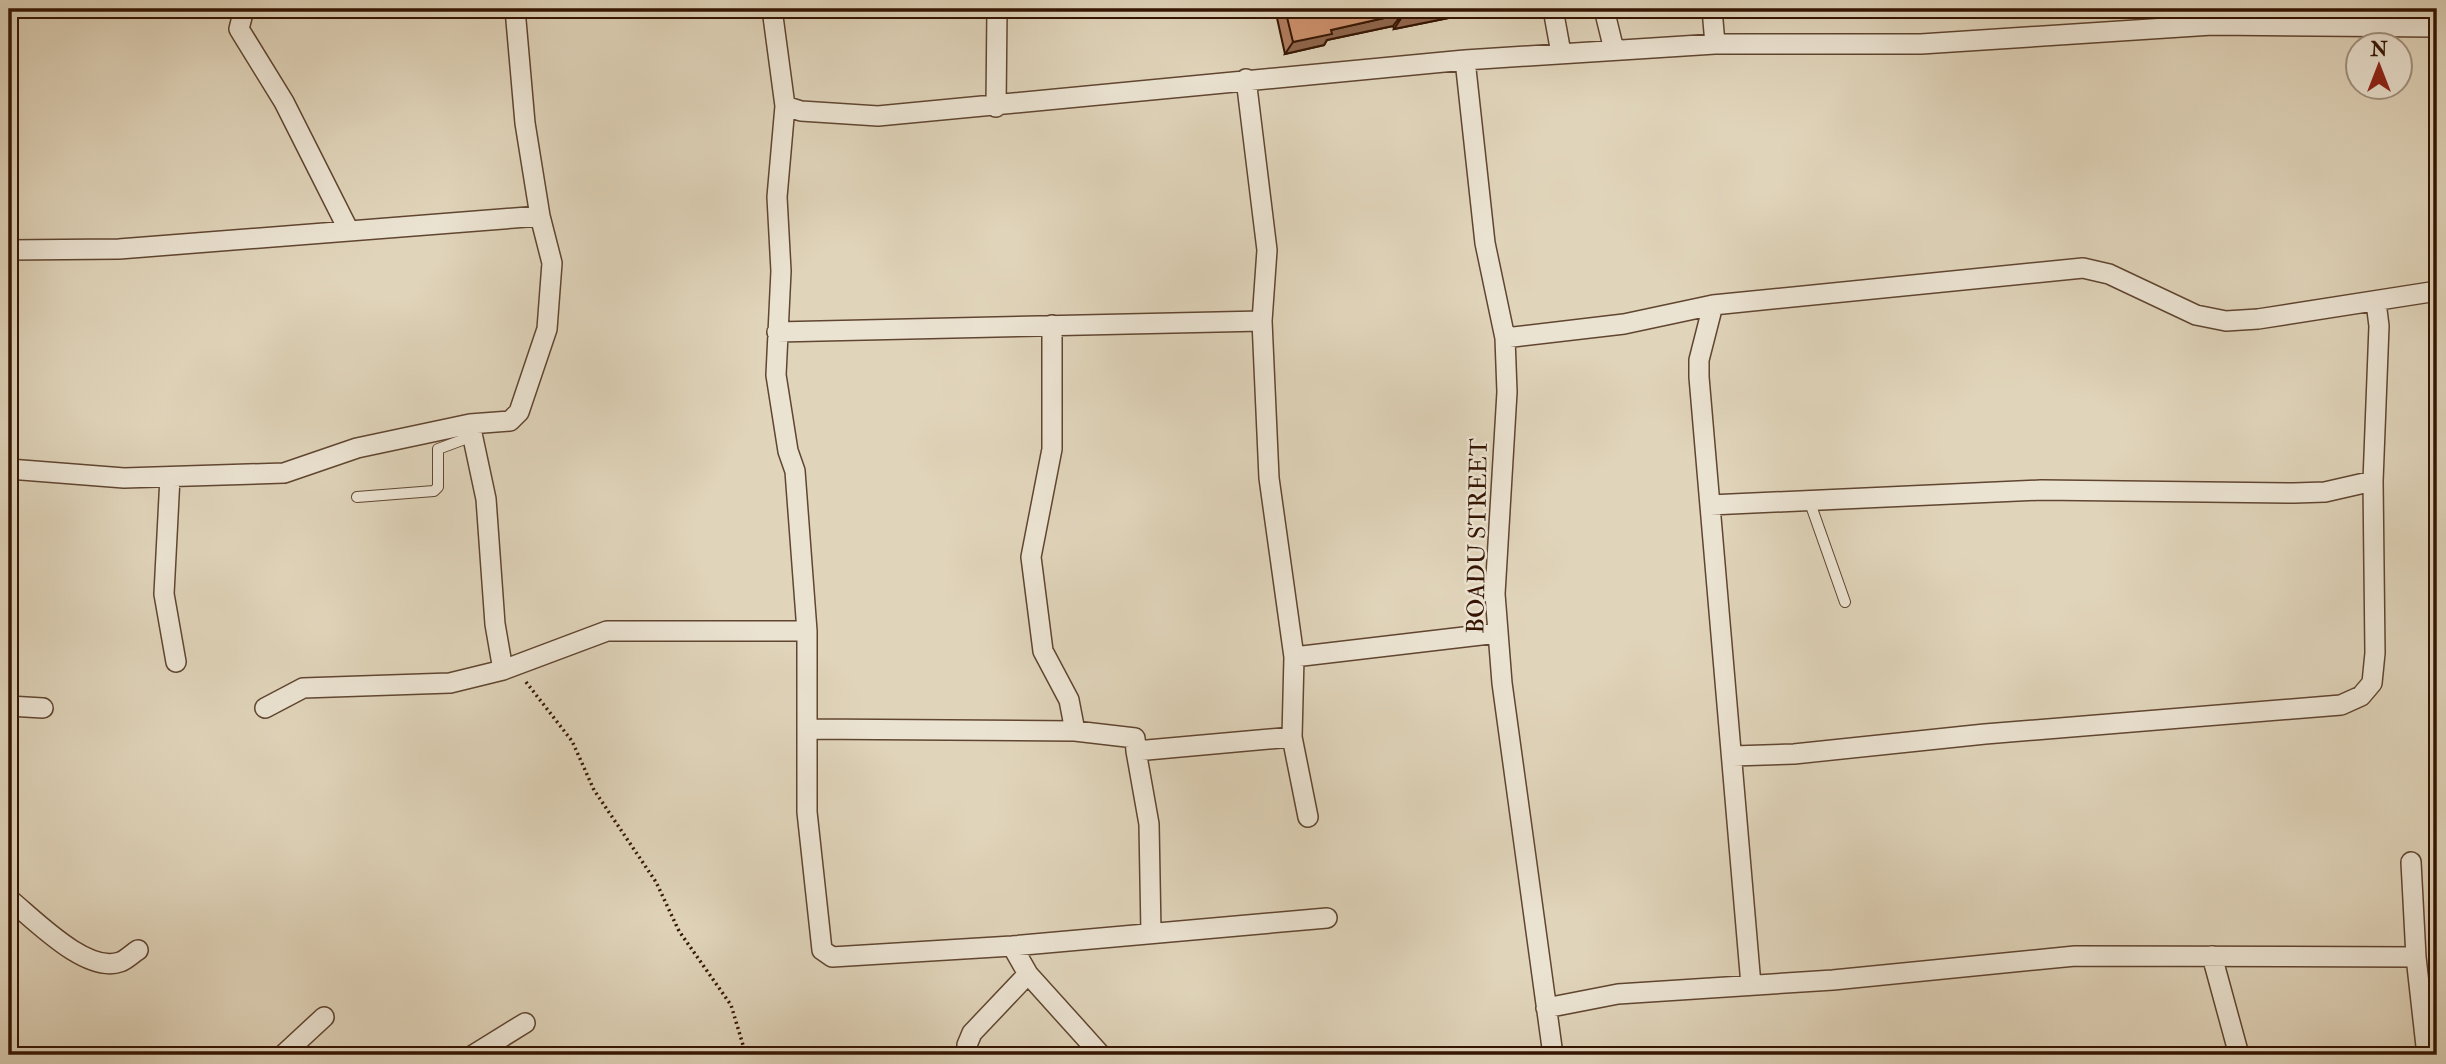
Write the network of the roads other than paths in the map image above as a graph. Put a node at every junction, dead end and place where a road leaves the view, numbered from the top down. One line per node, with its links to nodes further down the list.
1 (244, 9): 18 (street)
2 (515, 9): 17 (street)
3 (772, 9): 15 (street)
4 (996, 9): 16 (street)
5 (1553, 9): 12 (street)
6 (1604, 9): 11 (street)
7 (1712, 9): 10 (street)
8 (2288, 17): 9 (street); 10 (street)
9 (2437, 27)
10 (1715, 44): 11 (street)
11 (1614, 50): 12 (street)
12 (1562, 53): 13 (street)
13 (1465, 60): 14 (street); 26 (street, BOADU STREET)
14 (1246, 79): 16 (street); 23 (street)
15 (785, 106): 16 (street); 25 (street)
16 (996, 107)
17 (540, 216): 18 (street); 27 (street)
18 (348, 229): 19 (street)
19 (9, 250)
20 (2437, 291): 21 (street)
21 (2376, 302): 22 (street); 30 (street)
22 (1713, 305): 26 (street); 33 (street)
23 (1262, 321): 24 (street); 37 (street)
24 (1052, 324): 25 (street); 44 (street)
25 (777, 332): 35 (street)
26 (1505, 338): 36 (street, BOADU STREET)
27 (471, 430): 29 (street); 31 (lane); 39 (street)
28 (9, 469): 29 (street)
29 (170, 477): 38 (street)
30 (2373, 481): 32 (street); 47 (street)
31 (357, 497)
32 (1809, 500): 33 (street); 34 (lane)
33 (1710, 505): 47 (street)
34 (1845, 602)
35 (807, 631): 39 (street); 43 (street)
36 (1498, 633): 37 (street); 59 (street, BOADU STREET)
37 (1294, 657): 45 (street)
38 (176, 662)
39 (503, 670): 42 (street)
40 (9, 706): 41 (street)
41 (43, 708)
42 (265, 708)
43 (808, 729): 44 (street); 53 (street)
44 (1075, 731): 46 (street)
45 (1292, 737): 46 (street); 48 (street)
46 (1136, 751): 52 (street)
47 (1733, 756): 58 (street)
48 (1308, 817)
49 (2411, 862): 56 (street)
50 (9, 899): 54 (street)
51 (1326, 918): 52 (street)
52 (1150, 933): 53 (street)
53 (1012, 946): 57 (street)
54 (138, 950)
55 (2212, 957): 56 (street); 58 (street); 67 (street)
56 (2416, 957): 68 (street)
57 (1028, 974): 64 (street); 65 (street)
58 (1751, 985): 59 (street)
59 (1546, 1008): 66 (street, BOADU STREET)
60 (324, 1017): 62 (street)
61 (524, 1023): 63 (street)
62 (283, 1055)
63 (474, 1055)
64 (968, 1055)
65 (1101, 1055)
66 (1552, 1055)
67 (2239, 1055)
68 (2427, 1055)

